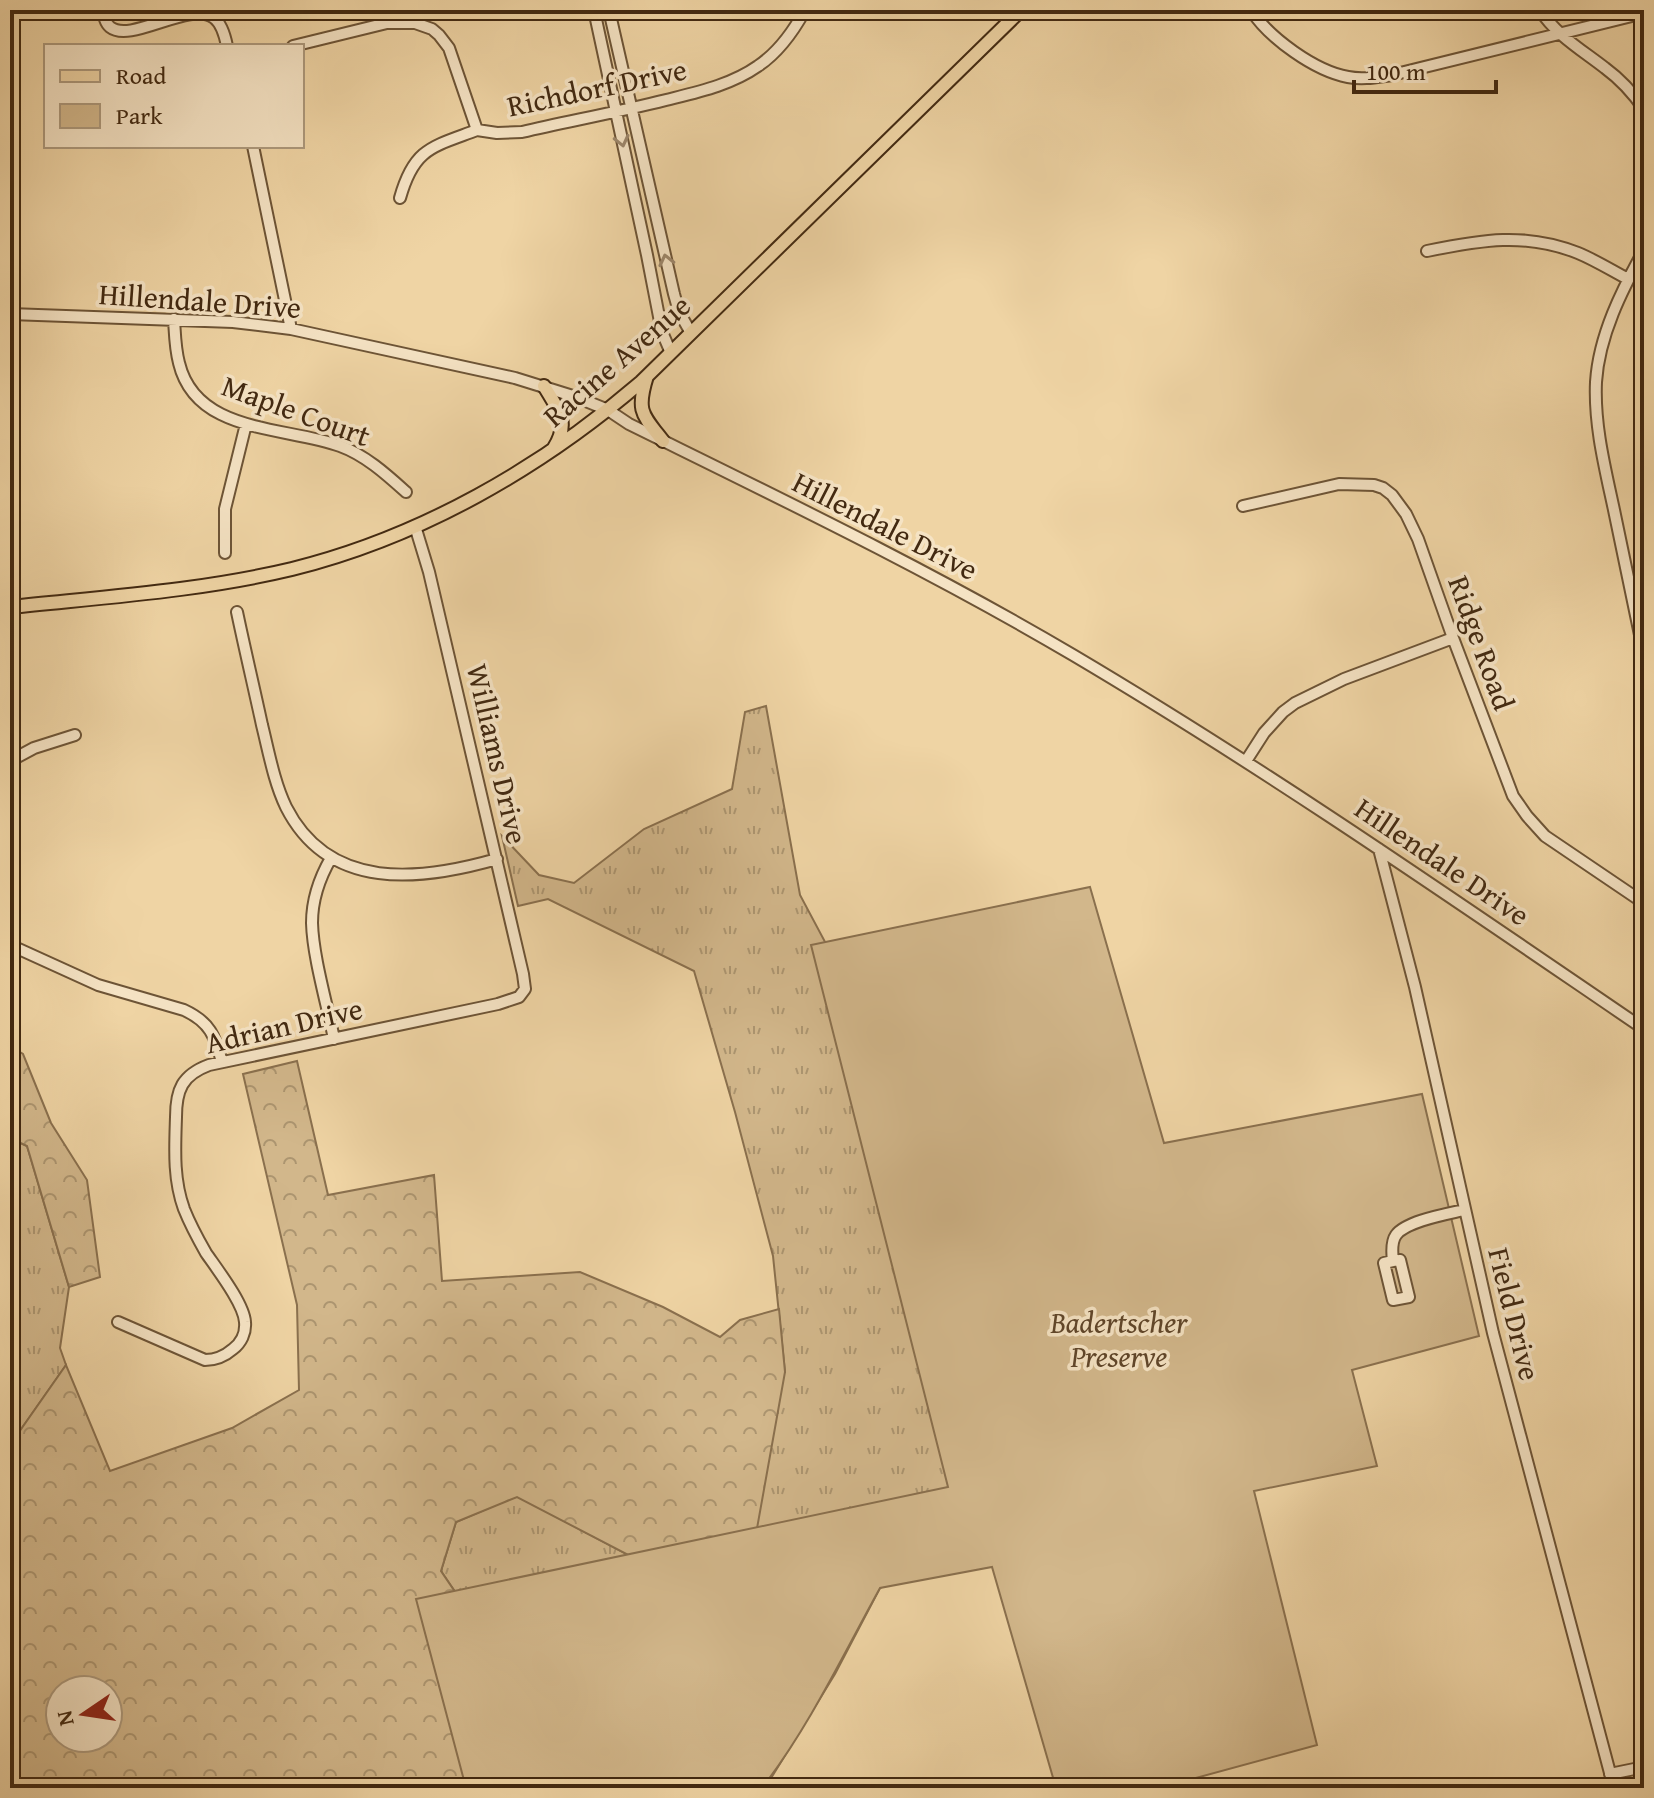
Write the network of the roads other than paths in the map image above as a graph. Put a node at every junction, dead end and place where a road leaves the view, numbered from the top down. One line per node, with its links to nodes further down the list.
1 (103, 10): 10 (street)
2 (594, 10): 14 (street)
3 (609, 10): 12 (street)
4 (805, 10): 12 (street, Richdorf Drive)
5 (1021, 10): 24 (main road, Racine Avenue)
6 (1251, 10): 9 (street)
7 (1540, 10): 9 (street)
8 (1644, 13): 9 (street)
9 (1560, 34): 13 (street)
10 (226, 44)
11 (301, 44): 15 (street, Richdorf Drive)
12 (631, 109): 14 (street, Richdorf Drive); 24 (street, one-way to 12)
13 (1644, 109)
14 (615, 112): 15 (street, Richdorf Drive); 25 (street, one-way to 25)
15 (477, 130): 17 (street)
16 (253, 148): 23 (street)
17 (400, 198)
18 (1644, 250): 20 (street)
19 (1427, 251): 20 (street)
20 (1628, 279): 39 (street)
21 (10, 314): 22 (street, Hillendale Drive)
22 (174, 319): 23 (street, Hillendale Drive); 29 (street, Maple Court)
23 (291, 329): 27 (street, Hillendale Drive)
24 (691, 333): 25 (main road, Racine Avenue)
25 (671, 353): 26 (main road, Racine Avenue)
26 (647, 376): 28 (main road, Racine Avenue); 30 (main road)
27 (544, 386): 28 (street, Hillendale Drive); 31 (main road)
28 (608, 410): 30 (street, Hillendale Drive); 31 (main road, Racine Avenue)
29 (246, 424): 32 (street, Maple Court); 35 (street)
30 (663, 441): 42 (street, Hillendale Drive)
31 (552, 451): 34 (main road, Racine Avenue)
32 (406, 492)
33 (1243, 506): 38 (street, Ridge Road)
34 (415, 526): 36 (main road, Racine Avenue); 45 (street, Williams Drive)
35 (225, 553)
36 (10, 607)
37 (237, 612): 44 (street)
38 (1453, 638): 42 (street); 46 (street, Ridge Road)
39 (1644, 654)
40 (75, 735): 41 (street)
41 (10, 761)
42 (1246, 761): 43 (street, Hillendale Drive)
43 (1379, 849): 49 (street, Hillendale Drive); 52 (street, Field Drive)
44 (331, 858): 45 (street); 50 (street)
45 (497, 859): 48 (street, Williams Drive)
46 (1644, 903)
47 (10, 945): 51 (street)
48 (523, 994): 50 (street, Adrian Drive)
49 (1644, 1029)
50 (334, 1039): 51 (street, Adrian Drive)
51 (222, 1062): 54 (street, Adrian Drive)
52 (1464, 1210): 53 (street); 56 (street, Field Drive)
53 (1393, 1261)
54 (118, 1322)
55 (1644, 1767): 56 (street)
56 (1610, 1774): 57 (street, Field Drive)
57 (1614, 1788)

